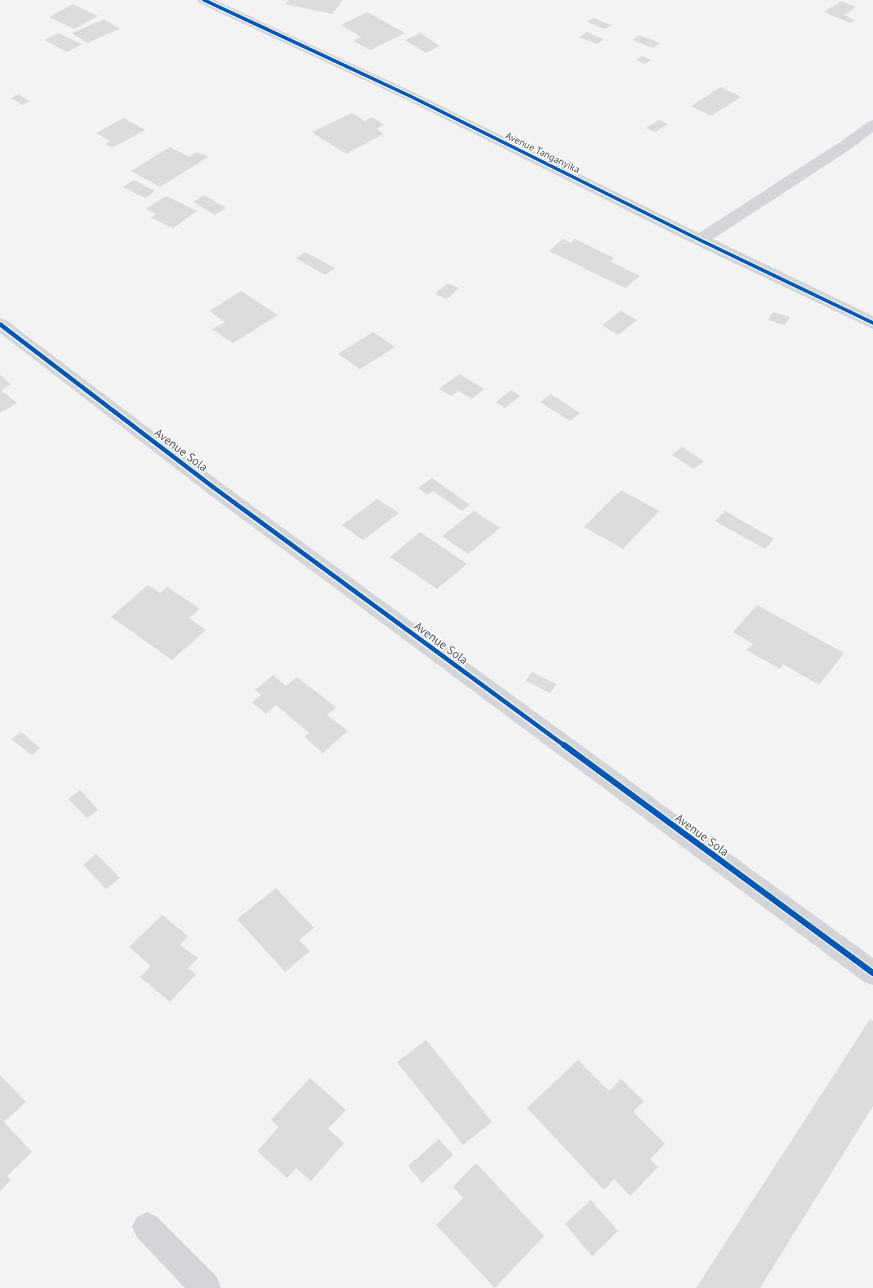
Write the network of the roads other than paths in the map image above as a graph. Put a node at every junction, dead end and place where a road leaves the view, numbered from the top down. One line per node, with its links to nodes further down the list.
1 (204, 0): 3 (street, Avenue Tanganyika)
2 (873, 125): 3 (street)
3 (700, 240): 5 (street, Avenue Tanganyika)
4 (0, 324): 6 (street, Avenue Sola)
5 (873, 324)
6 (873, 973)
7 (147, 1227): 8 (street)
8 (206, 1288)

